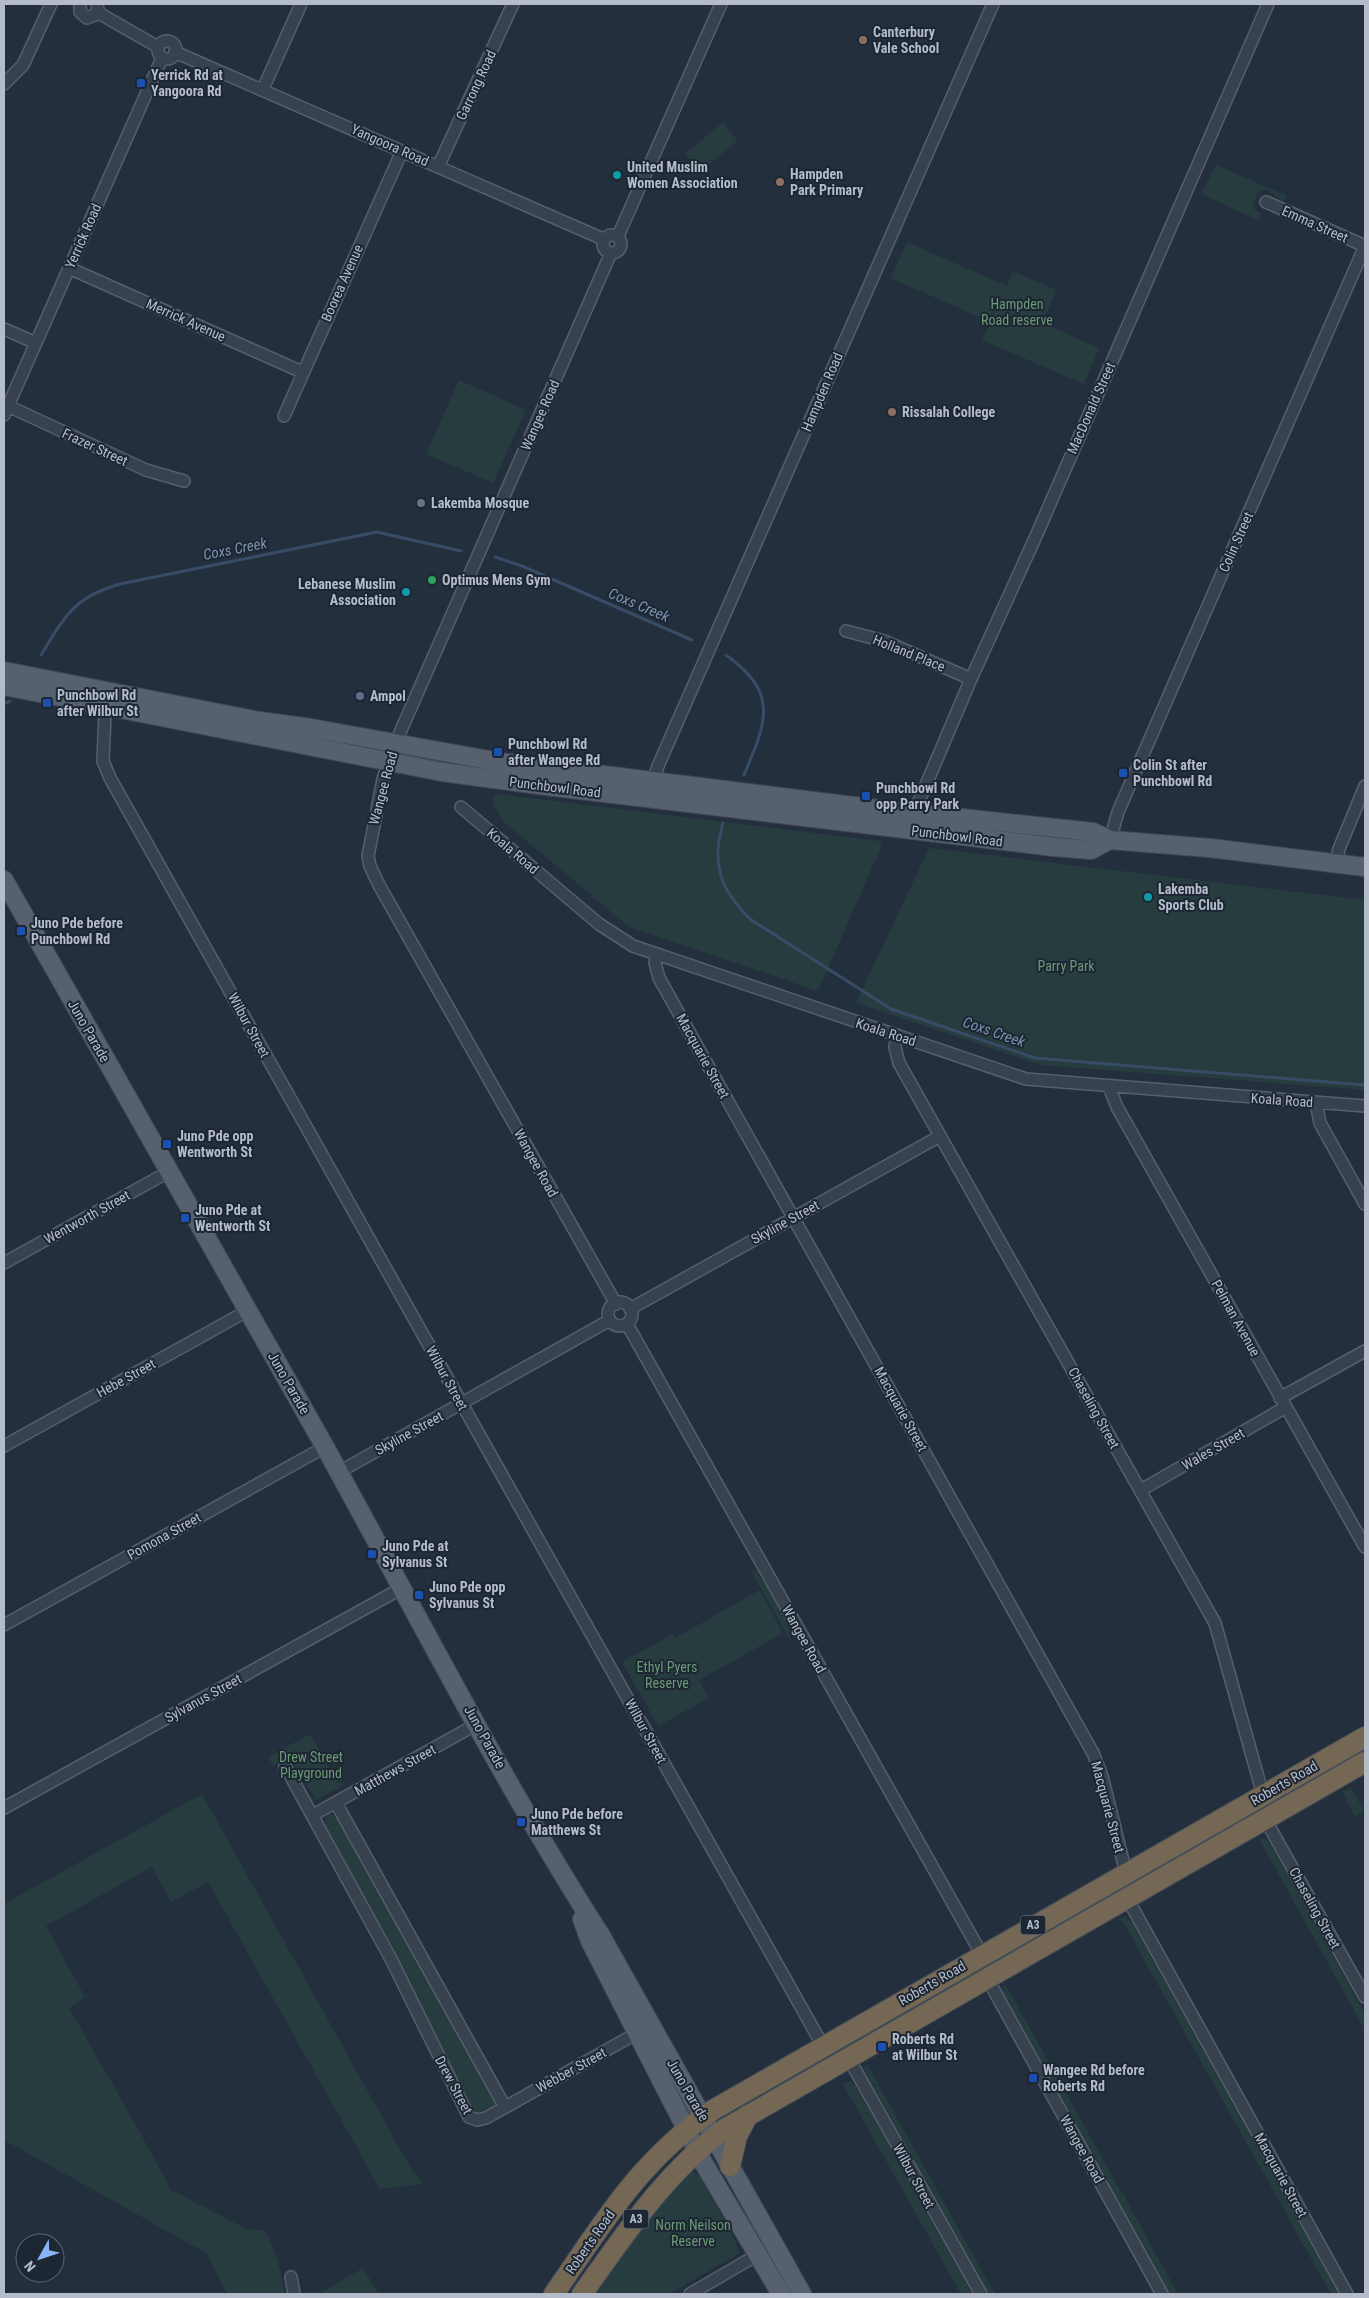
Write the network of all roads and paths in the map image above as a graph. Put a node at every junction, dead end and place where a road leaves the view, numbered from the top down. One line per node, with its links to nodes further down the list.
1 (51, 4): 10 (street)
2 (78, 4): 8 (street)
3 (302, 4): 11 (street)
4 (513, 4): 13 (street, Garrong Road)
5 (721, 4): 15 (street)
6 (993, 4): 33 (street, Hampden Road)
7 (1268, 4): 28 (street, MacDonald Street)
8 (97, 8): 9 (street)
9 (160, 52): 11 (street, Yangoora Road); 19 (street, Yerrick Road)
10 (4, 84)
11 (263, 89): 12 (street, Yangoora Road)
12 (402, 151): 13 (street, Yangoora Road); 22 (street, Boorea Avenue)
13 (438, 167): 16 (street, Yangoora Road)
14 (1266, 202): 17 (street, Emma Street)
15 (618, 236): 16 (street); 18 (street)
16 (603, 239): 18 (street)
17 (1365, 246): 37 (street, Colin Street)
18 (610, 253): 31 (street, Wangee Road)
19 (69, 268): 21 (street, Yerrick Road); 22 (street, Merrick Avenue)
20 (4, 329): 21 (street)
21 (36, 343): 23 (street, Yerrick Road)
22 (302, 372): 24 (street, Boorea Avenue)
23 (6, 411): 25 (street, Frazer Street)
24 (284, 416)
25 (184, 481)
26 (846, 632): 28 (street, Holland Place)
27 (4, 671): 31 (main road, Punchbowl Road)
28 (971, 678): 36 (street, MacDonald Street)
29 (4, 686): 30 (main road, Punchbowl Road)
30 (99, 704): 32 (main road, Punchbowl Road); 58 (street, Wilbur Street)
31 (395, 744): 32 (street, Wangee Road); 33 (main road, Punchbowl Road)
32 (388, 762): 37 (main road, Punchbowl Road); 51 (street, Wangee Road)
33 (653, 781): 36 (main road, Punchbowl Road)
34 (1365, 786): 38 (street)
35 (461, 807): 41 (street, Koala Road)
36 (914, 813): 37 (main road, Punchbowl Road)
37 (1110, 840): 38 (main road, Punchbowl Road)
38 (1336, 864): 39 (main road, Punchbowl Road)
39 (1365, 867)
40 (4, 880): 47 (main road, Juno Parade)
41 (656, 955): 42 (street, Koala Road); 49 (street, Macquarie Street)
42 (897, 1035): 43 (street, Koala Road); 46 (street, Chaseling Street)
43 (1110, 1087): 44 (street, Koala Road); 57 (street, Pelman Avenue)
44 (1316, 1102): 45 (street, Koala Road); 48 (street)
45 (1365, 1106)
46 (940, 1136): 49 (street, Skyline Street); 62 (street, Chaseling Street)
47 (170, 1171): 50 (street, Wentworth Street); 53 (main road, Juno Parade)
48 (1365, 1204)
49 (794, 1217): 52 (street, Skyline Street); 75 (street, Macquarie Street)
50 (4, 1263)
51 (616, 1304): 52 (street); 54 (street)
52 (630, 1308): 55 (street)
53 (248, 1311): 59 (street, Hebe Street); 60 (main road, Juno Parade)
54 (610, 1320): 55 (street); 58 (street, Skyline Street)
55 (626, 1324): 78 (street, Wangee Road)
56 (1365, 1351): 57 (street, Wales Street)
57 (1283, 1403): 62 (street, Wales Street); 63 (street, Pelman Avenue)
58 (462, 1404): 61 (street, Skyline Street); 83 (street, Wilbur Street)
59 (4, 1446)
60 (325, 1447): 61 (main road, Juno Parade); 65 (street, Pomona Street)
61 (339, 1472): 64 (main road, Juno Parade)
62 (1140, 1490): 70 (street, Chaseling Street)
63 (1365, 1545)
64 (402, 1588): 66 (main road, Juno Parade); 72 (street, Sylvanus Street)
65 (4, 1625)
66 (477, 1724): 71 (street, Matthews Street); 76 (main road, Juno Parade)
67 (1365, 1736): 70 (highway, Roberts Road / A3)
68 (1365, 1762): 74 (highway, Roberts Road / A3)
69 (285, 1766): 73 (street, Drew Street)
70 (1263, 1795): 75 (highway, Roberts Road / A3)
71 (336, 1803): 73 (street, Matthews Street); 85 (street)
72 (4, 1808)
73 (313, 1815): 85 (street, Drew Street)
74 (1265, 1819): 77 (highway, Roberts Road / A3); 79 (street, Chaseling Street)
75 (1126, 1873): 78 (highway, Roberts Road / A3)
76 (571, 1888): 82 (main road, Juno Parade); 87 (main road, Juno Parade)
77 (1127, 1898): 80 (highway, Roberts Road / A3); 102 (street, Macquarie Street)
78 (982, 1955): 83 (highway, Roberts Road / A3)
79 (1361, 1977): 81 (street, Chaseling Street)
80 (987, 1978): 84 (highway, Roberts Road / A3); 101 (street, Wangee Road)
81 (1365, 1997)
82 (637, 2033): 85 (street, Webber Street); 88 (main road, Juno Parade)
83 (823, 2046): 87 (highway, Roberts Road / A3)
84 (848, 2057): 86 (highway, Roberts Road / A3); 100 (street, Wilbur Street)
85 (505, 2107)
86 (748, 2115): 89 (highway, Roberts Road / A3); 91 (highway)
87 (703, 2116): 88 (highway, Roberts Road / A3); 89 (main road, Juno Parade)
88 (686, 2129): 90 (main road, Juno Parade); 95 (highway, Roberts Road / A3)
89 (714, 2137): 90 (highway, Roberts Road / A3); 91 (main road, Juno Parade)
90 (697, 2151): 92 (main road, Juno Parade); 96 (highway, Roberts Road / A3)
91 (730, 2166): 99 (main road, Juno Parade)
92 (757, 2256): 97 (street); 98 (main road, Juno Parade)
93 (291, 2277): 94 (street)
94 (294, 2294)
95 (554, 2294)
96 (582, 2294)
97 (690, 2294)
98 (781, 2294)
99 (802, 2294)
100 (981, 2294)
101 (1162, 2294)
102 (1347, 2294)

